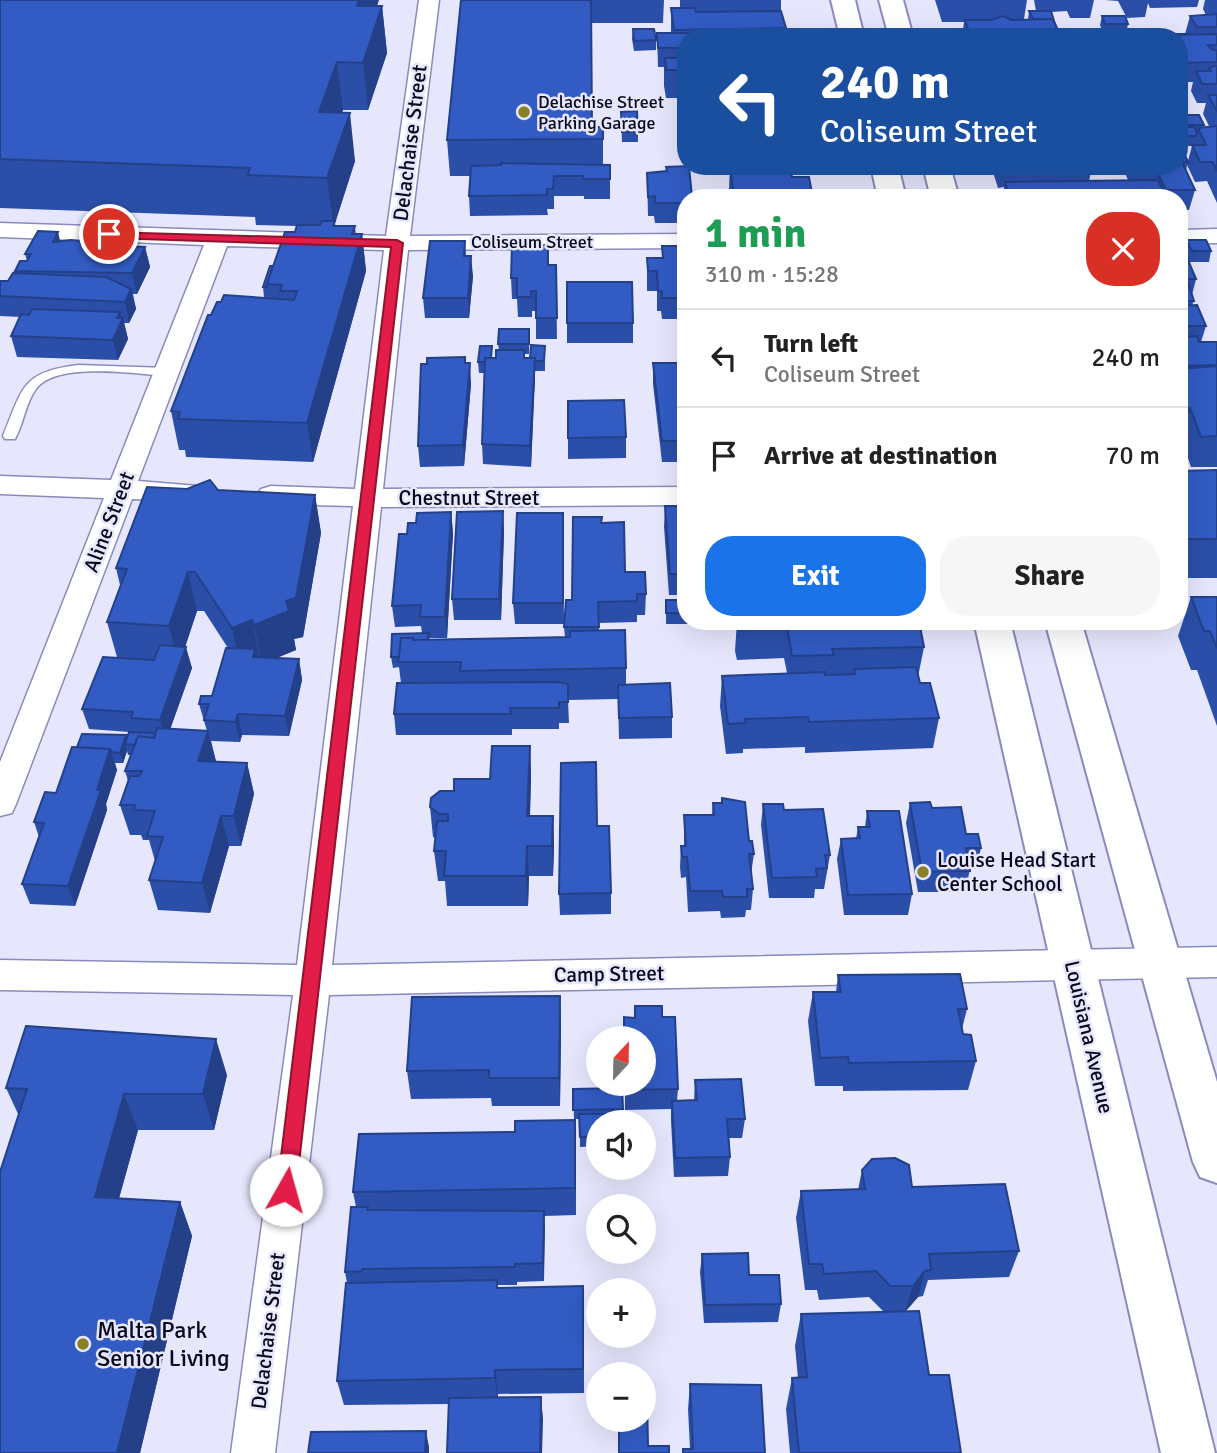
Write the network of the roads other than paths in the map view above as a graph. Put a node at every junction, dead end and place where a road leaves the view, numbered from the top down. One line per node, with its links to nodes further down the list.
1 (429, 0): 11 (street, Delachaise Street)
2 (843, 0): 4 (street)
3 (891, 0): 5 (street)
4 (850, 28)
5 (899, 28)
6 (0, 230): 9 (street, Coliseum Street)
7 (1217, 236): 8 (street)
8 (1188, 237)
9 (218, 239): 11 (street, Coliseum Street); 12 (street, Aline Street)
10 (677, 241): 11 (street, Coliseum Street)
11 (397, 243): 19 (street, Delachaise Street)
12 (167, 372): 13 (lane); 15 (street, Aline Street)
13 (10, 436)
14 (0, 485): 15 (street)
15 (121, 489): 16 (street); 22 (street, Aline Street)
16 (217, 493)
17 (245, 494): 19 (street, Chestnut Street)
18 (677, 496): 19 (street, Chestnut Street)
19 (368, 498): 27 (street, Delachaise Street)
20 (994, 630): 25 (street, Louisiana Avenue)
21 (1066, 630): 24 (street)
22 (0, 804)
23 (1217, 962): 24 (street, Camp Street)
24 (1160, 963): 25 (street, Camp Street); 28 (street)
25 (1072, 965): 27 (street, Camp Street); 30 (street, Louisiana Avenue)
26 (0, 975): 27 (street, Camp Street)
27 (313, 980): 29 (street, Delachaise Street)
28 (1217, 1162)
29 (253, 1453)
30 (1188, 1453)

